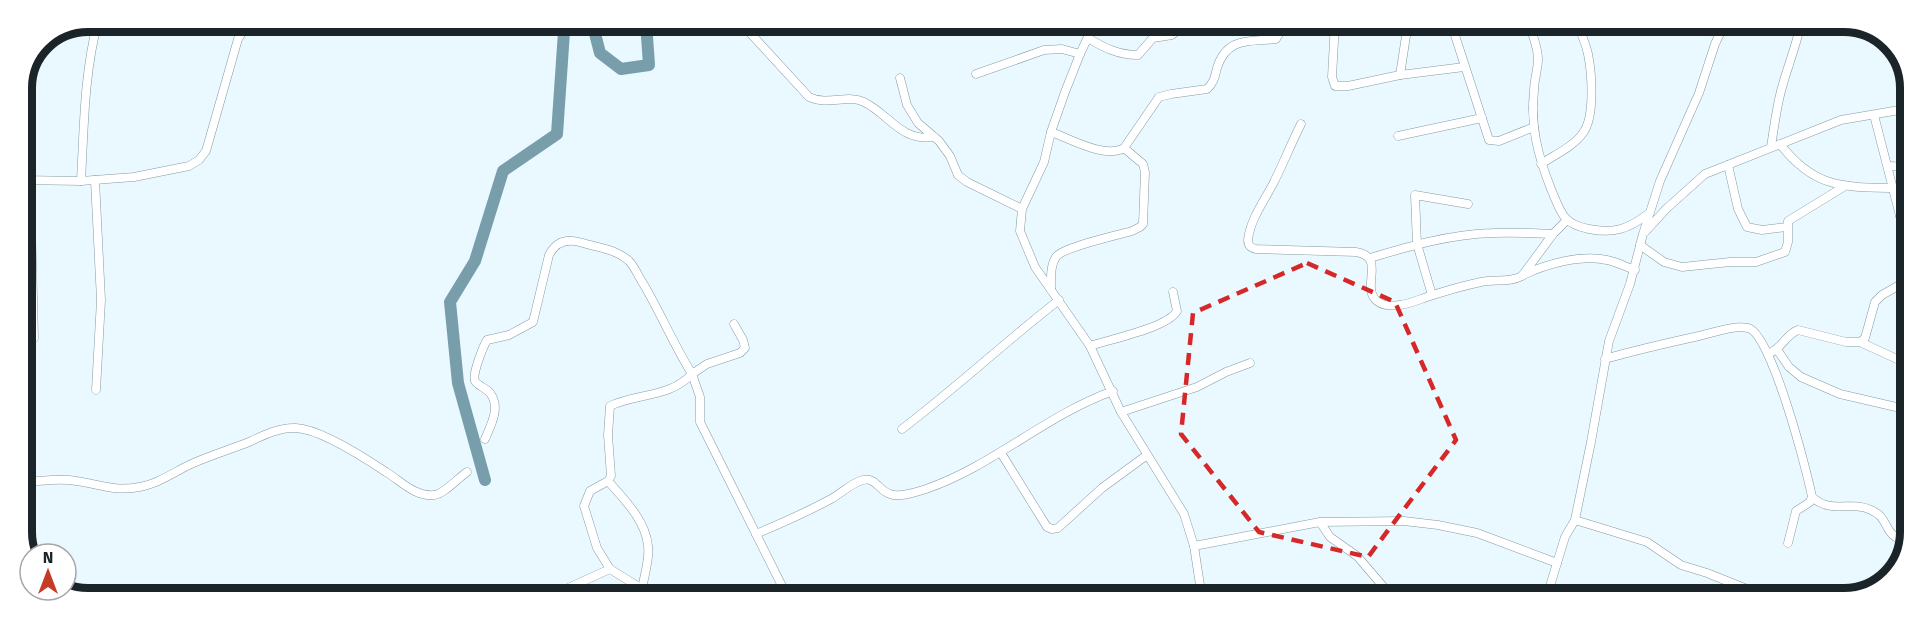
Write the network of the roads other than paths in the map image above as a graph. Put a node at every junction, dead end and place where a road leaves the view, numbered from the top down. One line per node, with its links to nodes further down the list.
1 (95, 32): 37 (street)
2 (243, 32): 36 (street)
3 (749, 32): 26 (street)
4 (1091, 32): 14 (street)
5 (1176, 32): 14 (street)
6 (1280, 32): 30 (street)
7 (1334, 32): 18 (street)
8 (1407, 32): 18 (street)
9 (1454, 32): 16 (street)
10 (1532, 32): 24 (street)
11 (1580, 32): 31 (street)
12 (1721, 32): 42 (street)
13 (1799, 32): 29 (street)
14 (1088, 38): 15 (street)
15 (1080, 54): 17 (street); 25 (street)
16 (1464, 67): 18 (street); 22 (street)
17 (976, 74)
18 (1400, 75)
19 (900, 78): 26 (street)
20 (1900, 110): 21 (street)
21 (1874, 115): 28 (street); 33 (street)
22 (1482, 118): 24 (street); 27 (street)
23 (1301, 124): 50 (street)
24 (1534, 127): 31 (street)
25 (1051, 132): 30 (street); 41 (street)
26 (934, 136): 41 (street)
27 (1398, 136)
28 (1780, 144): 29 (street); 38 (street)
29 (1771, 147): 32 (street)
30 (1124, 148): 54 (street)
31 (1541, 164): 44 (street)
32 (1728, 165): 45 (street); 47 (street)
33 (1888, 166): 34 (street); 39 (street)
34 (1900, 167)
35 (32, 180): 37 (street)
36 (95, 180): 37 (street); 69 (street)
37 (81, 181)
38 (1845, 186): 39 (street); 45 (street)
39 (1894, 188): 43 (street)
40 (1468, 204): 48 (street)
41 (1022, 209): 54 (street)
42 (1649, 214): 44 (street); 47 (street)
43 (1900, 216)
44 (1566, 221): 46 (street)
45 (1787, 227): 49 (street)
46 (1553, 234): 48 (street); 52 (street)
47 (1643, 234): 49 (street)
48 (1417, 244): 50 (street); 56 (street)
49 (1640, 245): 51 (street)
50 (1370, 258): 56 (street)
51 (1635, 270): 52 (street); 65 (street)
52 (1522, 276): 56 (street)
53 (1900, 285): 61 (street)
54 (1051, 291): 57 (street)
55 (1173, 292): 62 (street)
56 (1432, 295)
57 (1059, 300): 62 (street); 73 (street)
58 (32, 303): 60 (street)
59 (734, 324): 68 (street)
60 (34, 338)
61 (1860, 342): 63 (street); 66 (street)
62 (1090, 346): 70 (street)
63 (1778, 351): 64 (street); 71 (street)
64 (1768, 354): 65 (street); 80 (street)
65 (1605, 359): 81 (street)
66 (1900, 360)
67 (1250, 363): 72 (street)
68 (692, 374): 74 (street); 79 (street); 83 (street)
69 (96, 390)
70 (1113, 391): 72 (street); 75 (street)
71 (1900, 408)
72 (1121, 412): 76 (street)
73 (902, 429)
74 (485, 439)
75 (1001, 453): 76 (street); 83 (street)
76 (1147, 455): 86 (street)
77 (467, 472): 78 (street)
78 (32, 481)
79 (608, 481): 88 (street); 91 (street)
80 (1812, 497): 84 (street); 85 (street)
81 (1575, 520): 87 (street); 96 (street)
82 (1320, 522): 86 (street); 87 (street); 94 (street)
83 (756, 534): 92 (street)
84 (1900, 541)
85 (1788, 543)
86 (1194, 546): 93 (street)
87 (1557, 563): 95 (street)
88 (610, 569): 89 (street); 90 (street)
89 (568, 588)
90 (640, 588)
91 (642, 588)
92 (783, 588)
93 (1200, 588)
94 (1384, 588)
95 (1549, 588)
96 (1744, 588)

